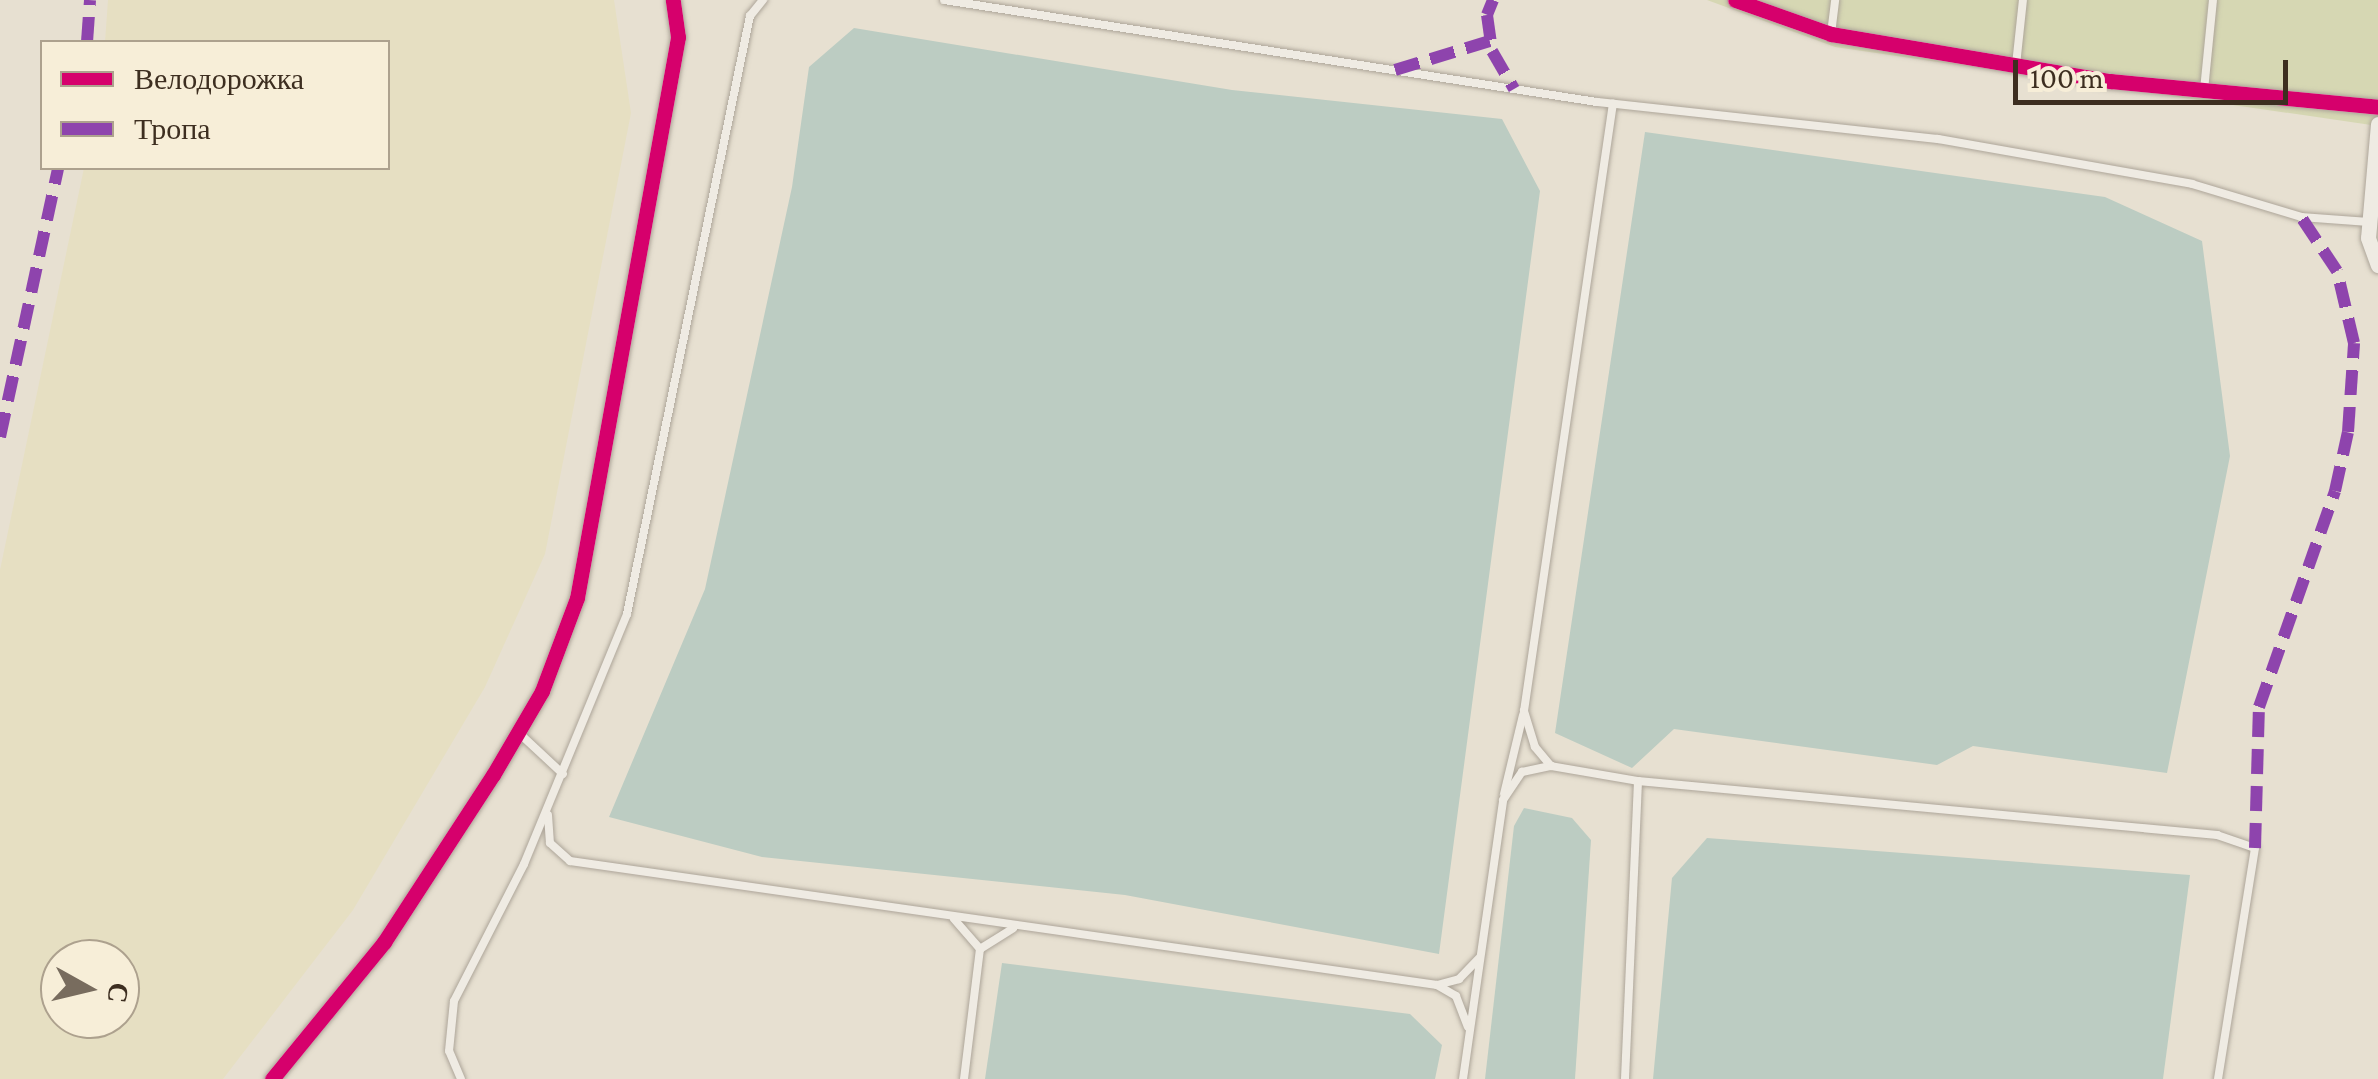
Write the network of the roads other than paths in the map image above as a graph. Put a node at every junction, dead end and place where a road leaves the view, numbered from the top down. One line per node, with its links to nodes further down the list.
1 (673, 0): 17 (street)
2 (763, 0): 19 (lane)
3 (944, 0): 11 (lane)
4 (1735, 0): 8 (street)
5 (1835, 0): 8 (lane)
6 (2023, 0): 9 (lane)
7 (2213, 0): 10 (lane)
8 (1831, 34): 9 (street)
9 (2016, 65): 10 (street)
10 (2204, 90): 12 (street)
11 (1613, 103): 14 (lane); 16 (lane)
12 (2378, 106)
13 (2378, 124): 14 (street)
14 (2369, 222): 15 (street)
15 (2378, 265)
16 (1524, 711): 18 (lane); 21 (lane)
17 (518, 732): 19 (lane); 29 (street)
18 (1551, 766): 20 (lane); 21 (lane)
19 (563, 774): 22 (lane)
20 (1638, 781): 33 (lane); 34 (lane)
21 (1503, 800): 26 (lane)
22 (547, 810): 23 (lane); 30 (lane)
23 (952, 917): 24 (lane); 25 (lane)
24 (1014, 927): 25 (lane); 27 (lane)
25 (980, 950): 31 (lane)
26 (1481, 956): 27 (lane); 28 (lane)
27 (1437, 986): 28 (lane)
28 (1470, 1032): 32 (lane)
29 (272, 1079)
30 (460, 1079)
31 (964, 1079)
32 (1464, 1079)
33 (1625, 1079)
34 (2218, 1079)

